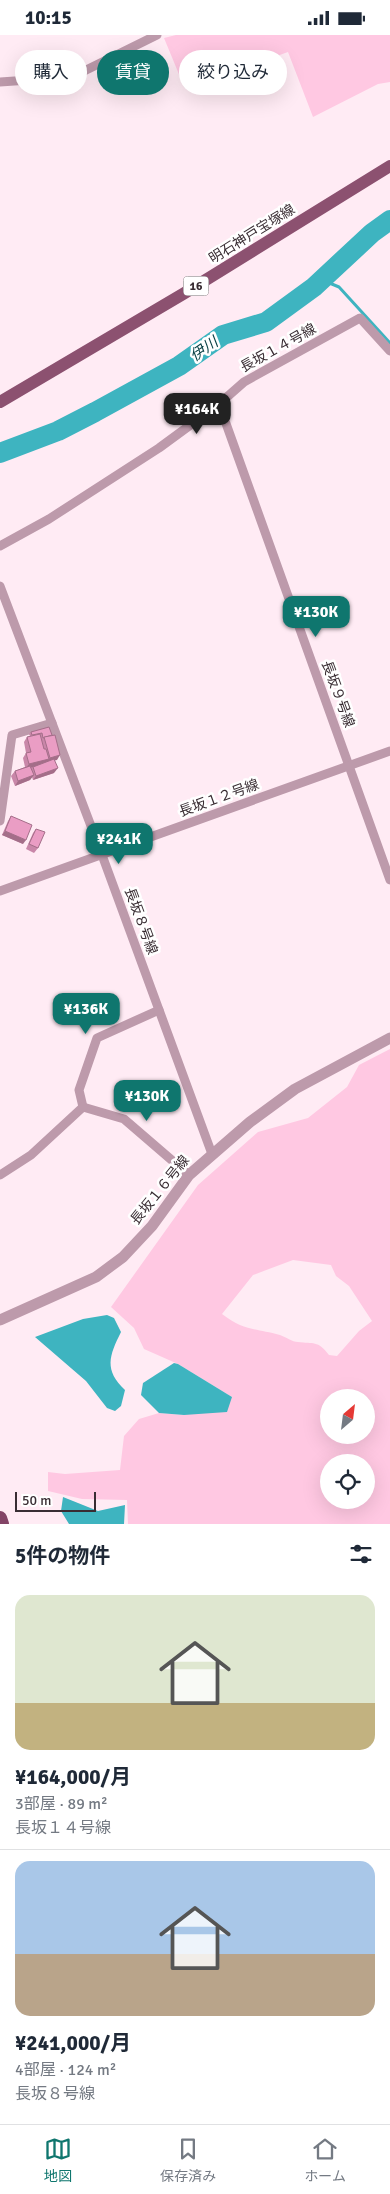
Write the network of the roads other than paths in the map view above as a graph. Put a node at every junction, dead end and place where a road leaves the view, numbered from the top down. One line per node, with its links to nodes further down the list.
1 (157, 35): 2 (street)
2 (0, 82)
3 (390, 166): 5 (main road, 明石神戸宝塚線 / 16)
4 (390, 351): 6 (street, 長坂１４号線)
5 (0, 402)
6 (219, 404): 7 (street, 長坂１４号線); 11 (street, 長坂９号線)
7 (0, 546)
8 (0, 586): 9 (street, 長坂８号線)
9 (52, 723): 12 (street); 13 (street, 長坂８号線)
10 (390, 751): 11 (street, 長坂１２号線)
11 (349, 766): 13 (street, 長坂１２号線); 14 (street, 長坂９号線)
12 (0, 821)
13 (102, 855): 15 (street, 長坂１２号線); 16 (street, 長坂８号線)
14 (390, 880)
15 (0, 891)
16 (159, 1010): 18 (street); 19 (street, 長坂８号線)
17 (390, 1038): 19 (street, 長坂１６号線)
18 (84, 1107): 20 (street); 21 (street)
19 (212, 1154): 21 (street, 長坂１６号線)
20 (0, 1175)
21 (189, 1175): 22 (street, 長坂１６号線)
22 (0, 1320)
23 (0, 1518): 24 (highway)
24 (2, 1524)

